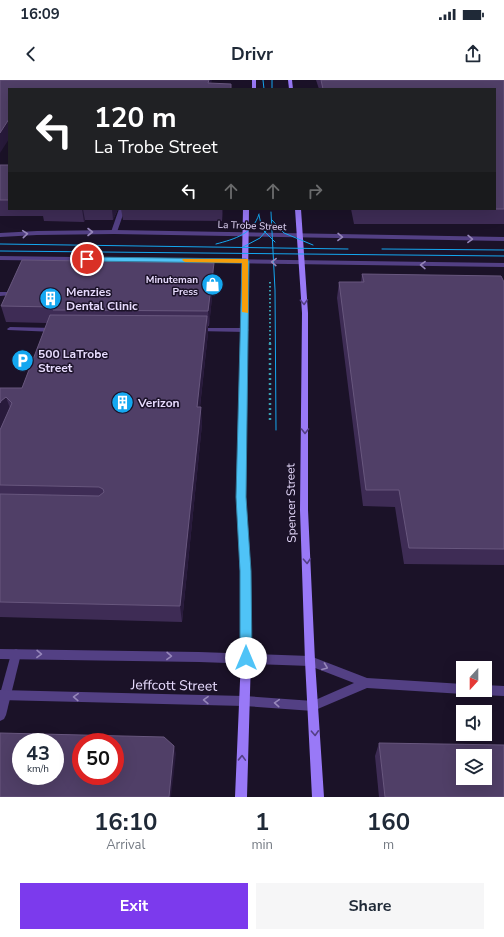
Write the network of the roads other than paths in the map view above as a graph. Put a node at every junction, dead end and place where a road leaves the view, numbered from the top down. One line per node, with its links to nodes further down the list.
1 (122, 210): 4 (street)
2 (246, 210): 6 (main road)
3 (298, 210): 7 (main road, Spencer Street)
4 (114, 232): 5 (street, La Trobe Street, one-way to 4); 6 (street, La Trobe Street)
5 (0, 235)
6 (246, 235): 7 (street, La Trobe Street); 11 (main road)
7 (301, 236): 8 (street, La Trobe Street, one-way to 8); 12 (main road, Spencer Street)
8 (504, 239)
9 (0, 258): 10 (street)
10 (26, 259): 11 (street); 13 (street)
11 (246, 261): 12 (street, one-way to 11); 20 (main road)
12 (303, 262): 14 (street, one-way to 12); 24 (main road, Spencer Street, one-way to 24)
13 (23, 265)
14 (504, 266)
15 (15, 281): 16 (street)
16 (0, 294)
17 (10, 329): 18 (street)
18 (65, 330)
19 (191, 330): 20 (street)
20 (246, 330): 23 (main road)
21 (0, 654): 22 (street, Jeffcott Street)
22 (16, 654): 23 (street, Jeffcott Street, one-way to 23); 29 (street)
23 (246, 658): 24 (street, Jeffcott Street); 30 (main road)
24 (310, 661): 25 (street, Jeffcott Street, one-way to 25); 31 (main road, Spencer Street)
25 (367, 683): 26 (street, Jeffcott Street); 31 (street, Jeffcott Street)
26 (456, 689)
27 (492, 691): 28 (street)
28 (504, 692)
29 (3, 695): 30 (street, Jeffcott Street, one-way to 29); 32 (street)
30 (244, 701): 31 (street, Jeffcott Street, one-way to 30); 33 (main road, one-way to 30)
31 (313, 706): 34 (main road, Spencer Street, one-way to 34)
32 (0, 715)
33 (241, 797)
34 (318, 797)

